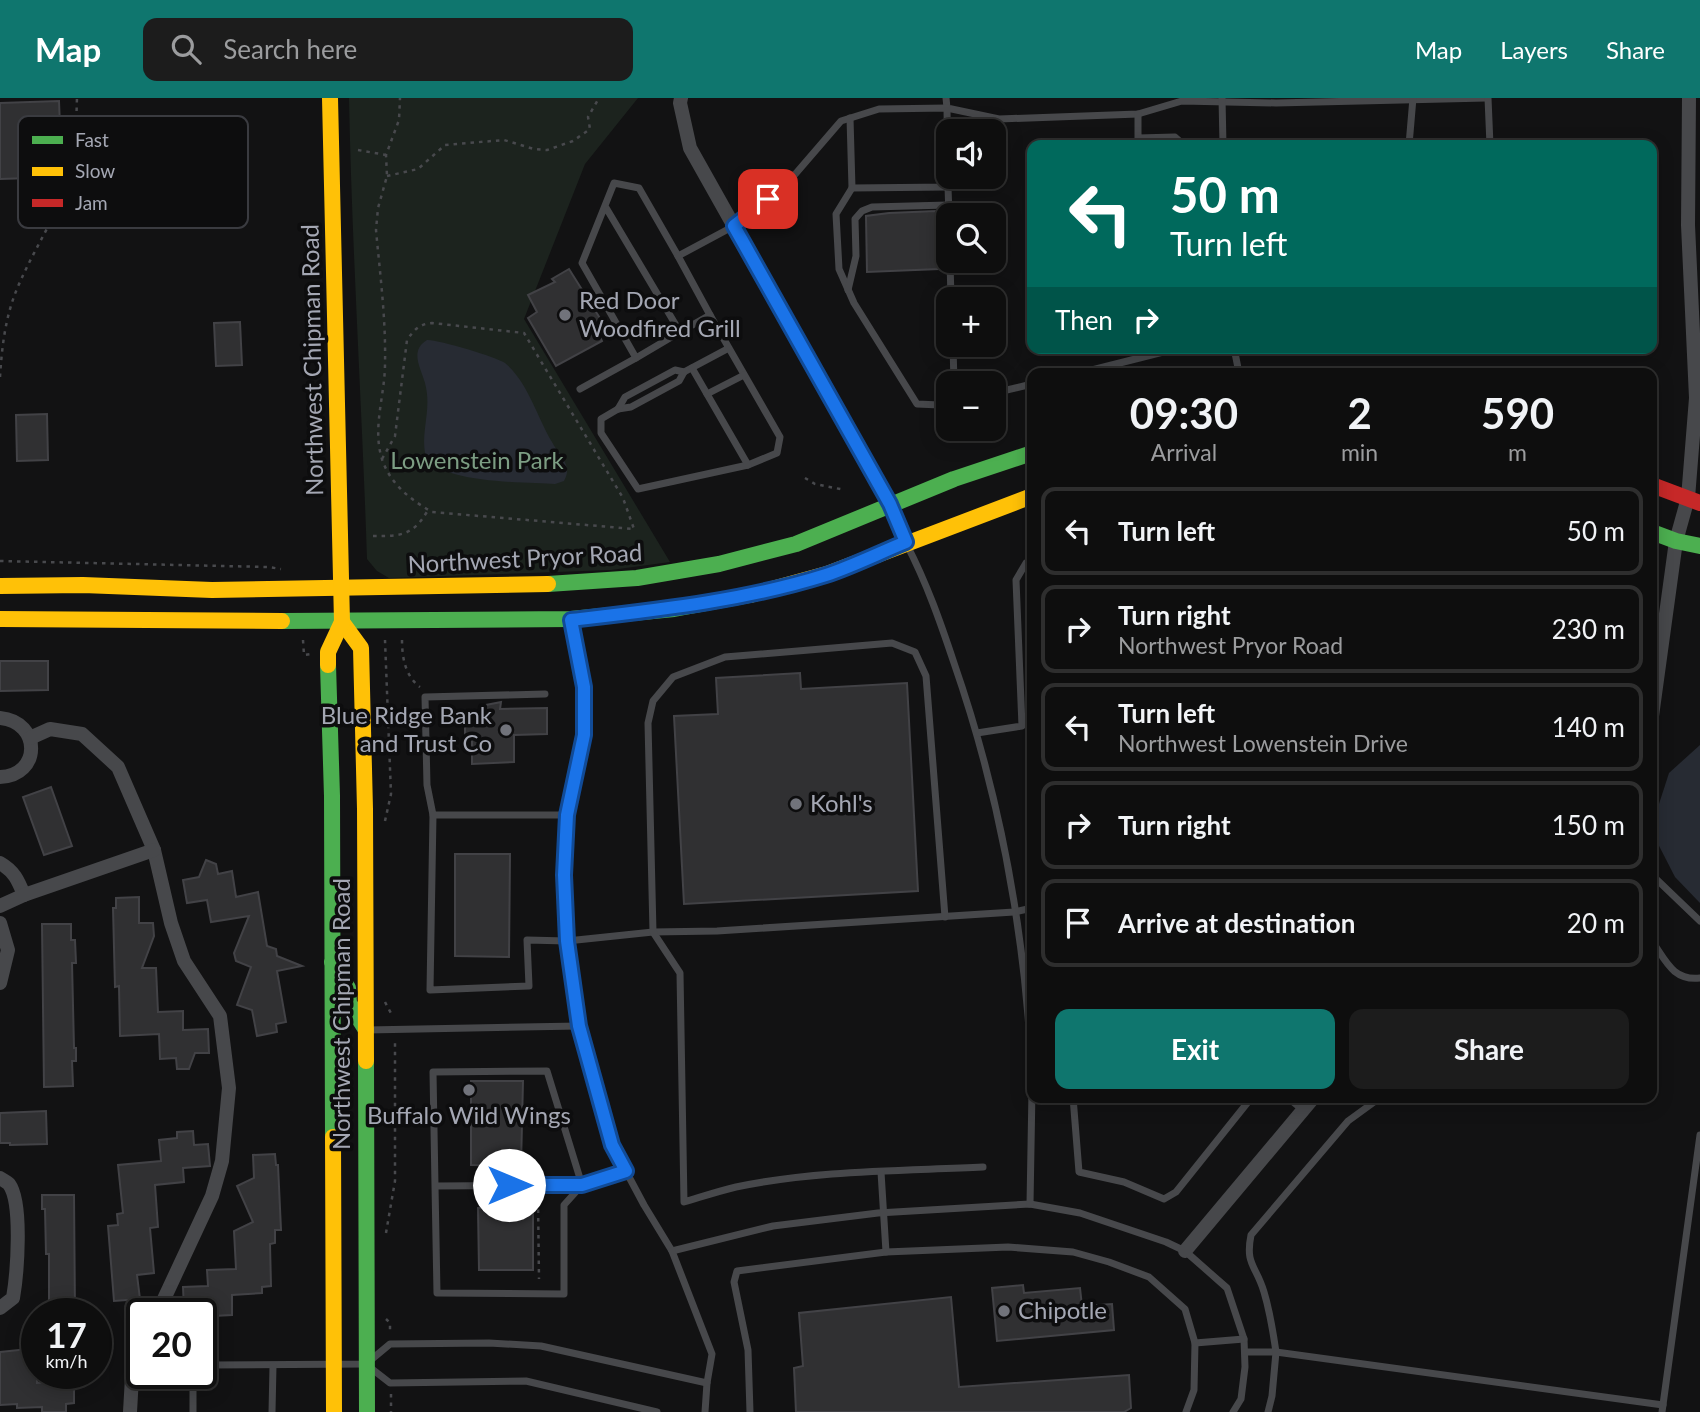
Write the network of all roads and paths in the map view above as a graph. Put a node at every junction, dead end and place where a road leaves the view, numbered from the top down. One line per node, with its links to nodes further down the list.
1 (77, 98): 14 (path)
2 (330, 98): 66 (main road, Northwest Chipman Road)
3 (400, 98): 22 (path)
4 (599, 98): 23 (path)
5 (681, 98): 28 (street)
6 (946, 98): 12 (lane)
7 (1487, 98): 10 (lane); 20 (lane)
8 (1689, 98): 54 (street)
9 (1222, 99): 11 (lane); 13 (lane); 18 (lane)
10 (1413, 99): 11 (lane); 19 (lane)
11 (1275, 100)
12 (947, 108): 13 (lane); 15 (lane); 16 (lane)
13 (1138, 114): 17 (lane)
14 (77, 116)
15 (850, 118): 25 (lane); 28 (lane)
16 (947, 119)
17 (1178, 140)
18 (1223, 140)
19 (1409, 140)
20 (1490, 140)
21 (358, 150): 22 (path)
22 (386, 155): 23 (path)
23 (387, 177): 48 (path)
24 (936, 187): 25 (lane)
25 (852, 188): 31 (lane)
26 (936, 205): 31 (lane)
27 (604, 206): 30 (lane); 33 (lane); 36 (lane)
28 (734, 226): 30 (lane); 55 (street)
29 (46, 228): 40 (path)
30 (678, 256): 32 (lane)
31 (848, 290): 45 (lane)
32 (710, 315): 33 (lane); 34 (lane)
33 (680, 331): 36 (lane)
34 (729, 348): 38 (lane); 39 (lane)
35 (1155, 354): 37 (lane)
36 (636, 358): 42 (lane)
37 (1100, 368)
38 (688, 370): 44 (lane); 46 (lane); 46 (lane)
39 (744, 375): 44 (lane); 49 (lane)
40 (0, 377)
41 (1027, 385): 43 (lane)
42 (580, 389)
43 (1006, 390)
44 (707, 394): 49 (lane)
45 (936, 403)
46 (618, 409): 49 (lane)
47 (1027, 455): 55 (main road, Northwest Pryor Road)
48 (382, 459): 56 (path); 56 (path)
49 (748, 465)
50 (805, 478): 52 (path)
51 (1657, 487): 54 (main road)
52 (845, 490)
53 (1027, 498): 60 (main road)
54 (1694, 500): 59 (street)
55 (890, 504): 60 (street); 66 (main road, Northwest Pryor Road)
56 (428, 510): 58 (path)
57 (1657, 534): 59 (main road)
58 (373, 536)
59 (1676, 541): 61 (main road); 72 (street)
60 (906, 542): 68 (main road); 78 (lane)
61 (1700, 546)
62 (0, 561): 64 (path)
63 (1027, 562): 76 (lane)
64 (288, 571)
65 (0, 586): 66 (main road, Northwest Pryor Road)
66 (341, 589): 69 (main road, Northwest Chipman Road)
67 (0, 619): 69 (main road)
68 (571, 620): 69 (main road); 82 (lane)
69 (342, 622): 97 (main road, Northwest Chipman Road); 104 (main road, Northwest Chipman Road)
70 (385, 640): 83 (path)
71 (402, 640): 73 (path)
72 (1657, 680)
73 (420, 687)
74 (545, 694): 81 (lane)
75 (0, 718): 79 (street)
76 (1022, 726): 77 (lane); 78 (lane)
77 (1027, 726)
78 (977, 733): 90 (lane)
79 (30, 738): 80 (street); 84 (street)
80 (0, 777)
81 (433, 815): 82 (lane); 95 (lane)
82 (567, 815): 95 (lane)
83 (383, 827)
84 (154, 850): 87 (street); 127 (street)
85 (0, 863): 87 (street)
86 (1657, 880): 92 (lane)
87 (24, 895): 88 (street)
88 (0, 906)
89 (1027, 909): 90 (lane)
90 (1014, 912): 91 (lane); 101 (lane)
91 (946, 917): 94 (lane); 94 (lane)
92 (1700, 921)
93 (0, 923): 99 (street)
94 (653, 932): 95 (lane); 115 (lane)
95 (567, 941): 102 (lane)
96 (1657, 948): 98 (lane)
97 (332, 962): 104 (main road); 137 (main road, Northwest Chipman Road)
98 (1700, 978)
99 (0, 983)
100 (382, 997): 103 (path)
101 (1027, 998)
102 (579, 1026): 103 (lane); 114 (lane)
103 (395, 1029): 104 (lane); 122 (path)
104 (366, 1030): 136 (main road, Northwest Chipman Road)
105 (1032, 1103): 120 (lane)
106 (1073, 1103): 107 (lane)
107 (1247, 1103)
108 (1294, 1103): 111 (lane)
109 (1309, 1103): 111 (street)
110 (1373, 1103): 134 (lane)
111 (1303, 1110): 124 (street)
112 (1700, 1135): 143 (lane)
113 (983, 1167): 115 (lane)
114 (626, 1171): 117 (lane); 123 (lane)
115 (881, 1172): 121 (lane)
116 (0, 1178): 128 (street)
117 (582, 1185): 118 (lane); 118 (lane); 118 (lane)
118 (435, 1186)
119 (538, 1201): 126 (path)
120 (1030, 1204): 121 (lane); 124 (lane)
121 (883, 1213): 123 (lane); 125 (lane)
122 (386, 1234)
123 (672, 1251): 139 (lane)
124 (1185, 1251): 131 (lane)
125 (886, 1252): 132 (lane); 152 (lane)
126 (539, 1279)
127 (164, 1298)
128 (0, 1308)
129 (381, 1313): 130 (path)
130 (390, 1323)
131 (1244, 1339): 132 (lane); 133 (lane)
132 (1195, 1343): 153 (lane)
133 (1245, 1352): 134 (lane); 154 (lane)
134 (1276, 1352): 143 (lane); 155 (lane)
135 (217, 1364): 138 (lane)
136 (366, 1364): 137 (lane); 139 (lane); 148 (main road, Northwest Chipman Road); 150 (lane)
137 (333, 1365): 138 (lane); 147 (main road, Northwest Chipman Road)
138 (273, 1366): 146 (lane)
139 (707, 1383): 151 (lane)
140 (131, 1389): 144 (street)
141 (193, 1389): 145 (lane)
142 (391, 1398): 149 (path)
143 (1663, 1408)
144 (130, 1412)
145 (192, 1412)
146 (272, 1412)
147 (334, 1412)
148 (367, 1412)
149 (391, 1412)
150 (657, 1412)
151 (705, 1412)
152 (750, 1412)
153 (1186, 1412)
154 (1233, 1412)
155 (1268, 1412)

